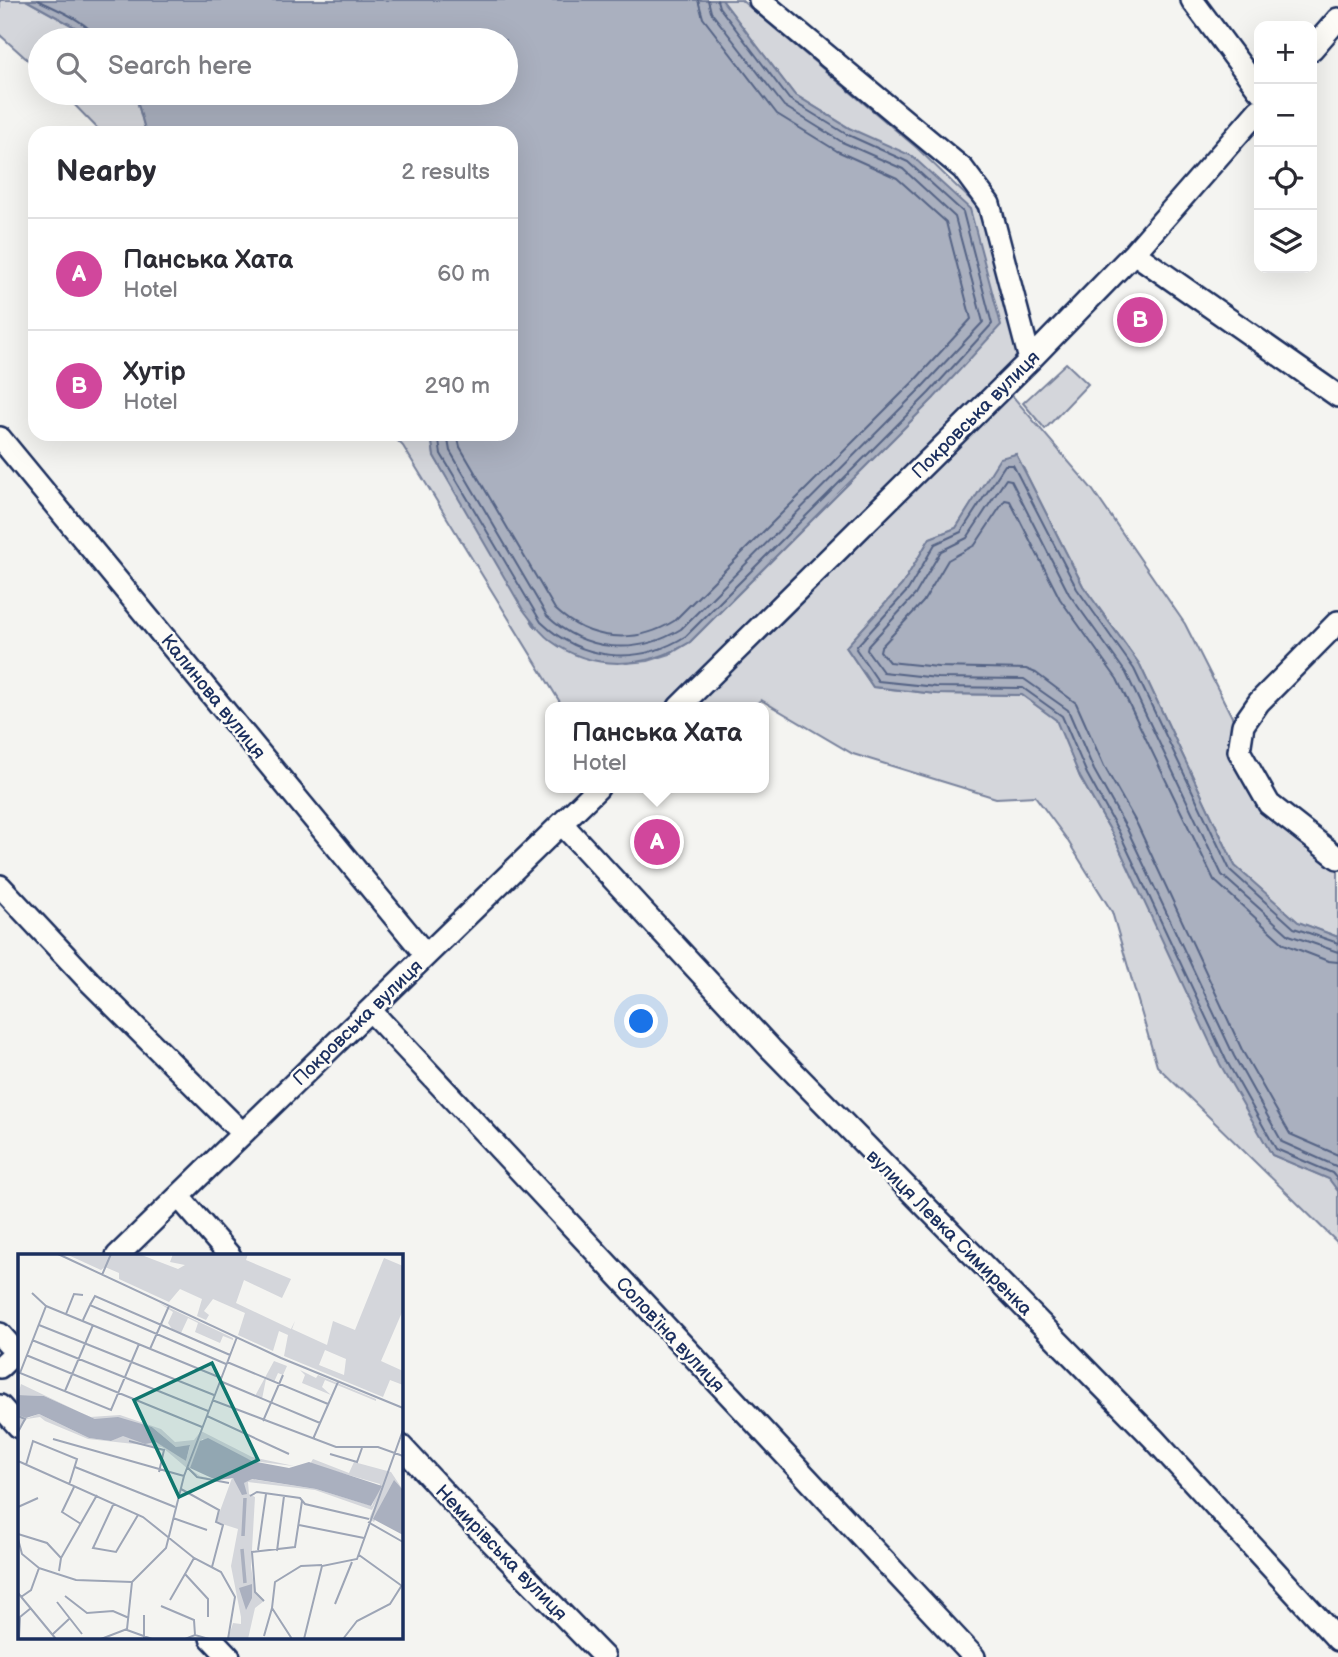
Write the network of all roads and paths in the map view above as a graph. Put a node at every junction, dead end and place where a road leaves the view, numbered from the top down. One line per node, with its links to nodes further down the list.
1 (760, 0): 8 (street)
2 (1192, 0): 5 (street)
3 (1338, 19): 4 (street)
4 (1317, 43)
5 (1255, 84)
6 (1254, 116): 7 (street, Покровська вулиця)
7 (1134, 253): 8 (street, Покровська вулиця); 9 (street)
8 (1030, 360): 12 (street, Покровська вулиця)
9 (1338, 396)
10 (0, 438): 17 (street, Калинова вулиця)
11 (1338, 622): 15 (street)
12 (684, 702)
13 (593, 793): 14 (street, Покровська вулиця)
14 (562, 824): 17 (street, Покровська вулиця); 30 (street, вулиця Левка Симиренка)
15 (1338, 858)
16 (0, 886): 19 (street)
17 (426, 954): 18 (street, Покровська вулиця)
18 (370, 1010): 19 (street, Покровська вулиця); 33 (street, Соловʼїна вулиця)
19 (242, 1133): 20 (street, Покровська вулиця)
20 (179, 1198): 21 (street, Покровська вулиця); 22 (street)
21 (119, 1254)
22 (228, 1254)
23 (0, 1334): 24 (street)
24 (18, 1350): 25 (street)
25 (0, 1367)
26 (0, 1406): 27 (street)
27 (18, 1426)
28 (402, 1447): 32 (street, Немирівська вулиця)
29 (213, 1640): 31 (street)
30 (1338, 1640)
31 (229, 1657)
32 (604, 1657)
33 (974, 1657)

